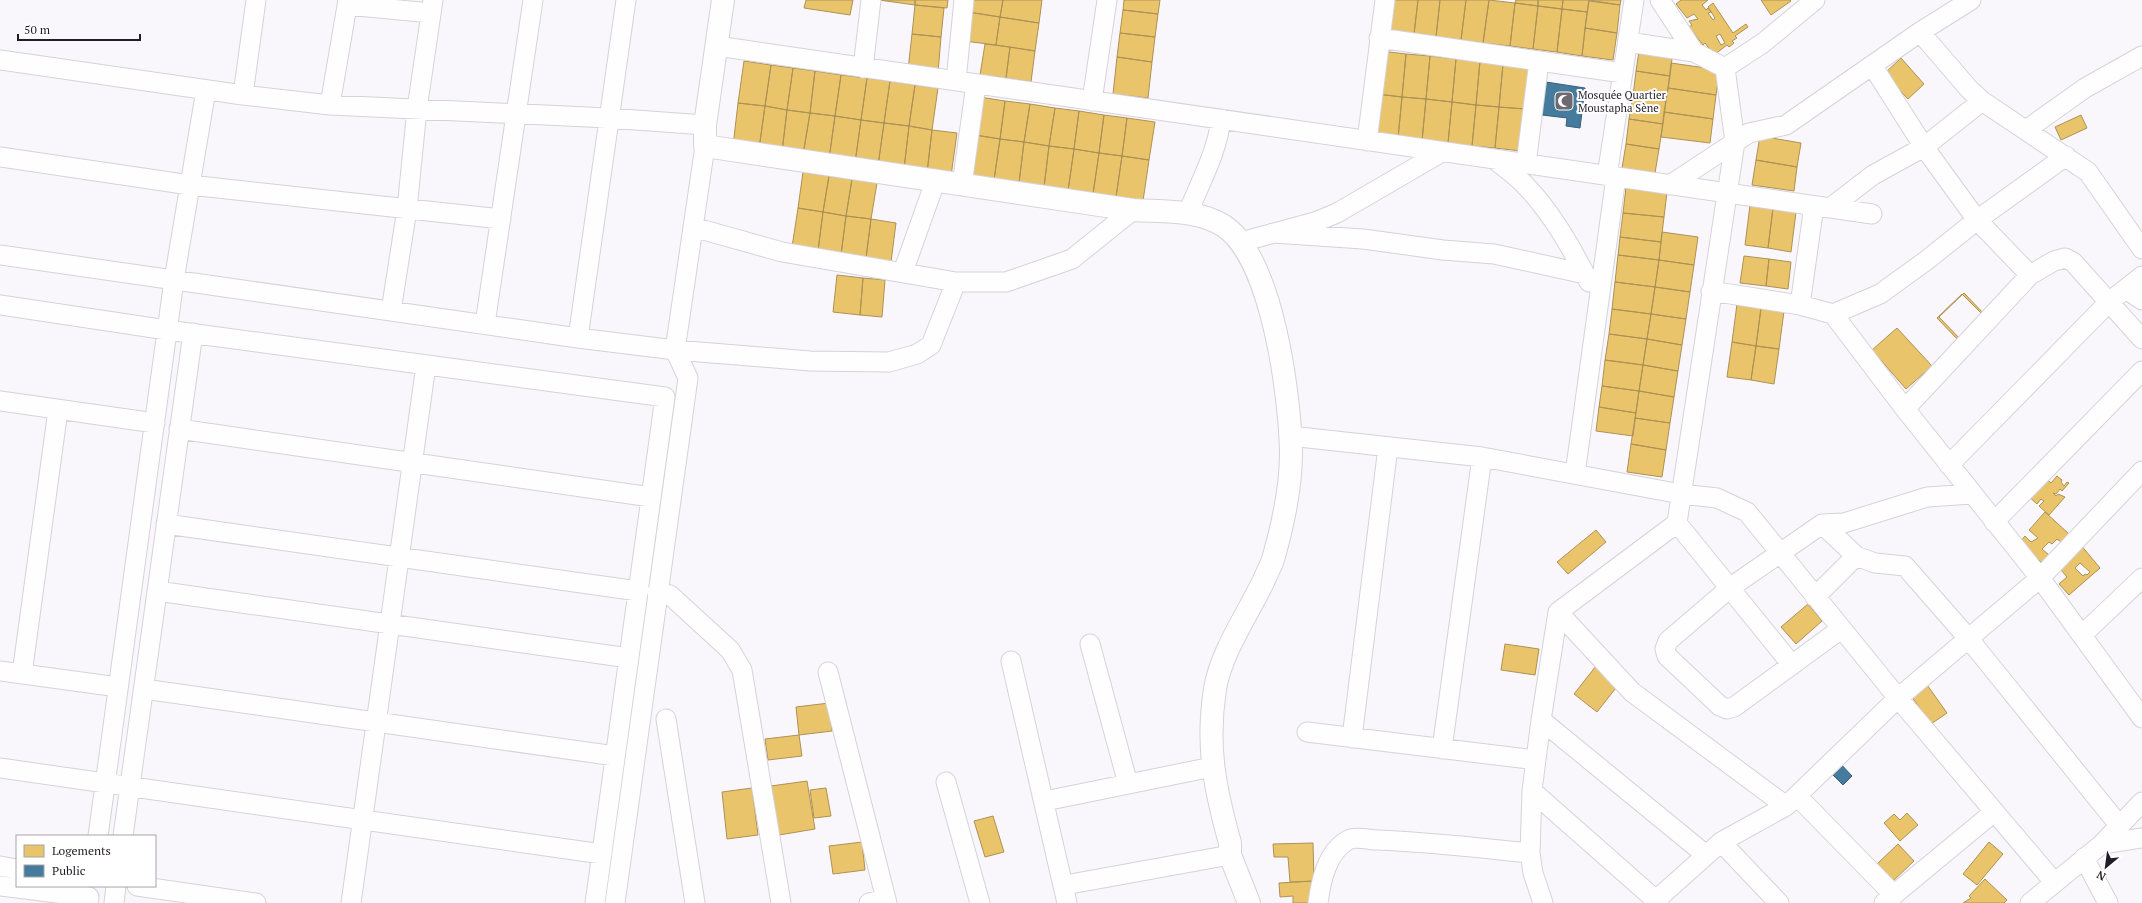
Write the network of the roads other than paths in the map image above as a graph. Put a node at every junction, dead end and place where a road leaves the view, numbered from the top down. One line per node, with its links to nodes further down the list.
1 (533, 0): 35 (street)
2 (626, 0): 36 (street)
3 (723, 0): 18 (street)
4 (871, 0): 24 (street)
5 (964, 0): 27 (street)
6 (1107, 0): 31 (street)
7 (1385, 0): 16 (street)
8 (1634, 0): 17 (street)
9 (1660, 0): 19 (street)
10 (1814, 0): 25 (street)
11 (1971, 0): 15 (street)
12 (252, 1): 30 (street)
13 (347, 3): 14 (street); 33 (street)
14 (432, 7): 34 (street)
15 (1920, 32): 23 (street); 32 (street)
16 (1379, 38): 22 (street); 40 (street)
17 (1628, 42): 19 (street); 26 (street)
18 (717, 46): 24 (street); 39 (street)
19 (1694, 52): 25 (street)
20 (2142, 56): 38 (street)
21 (0, 60): 29 (street)
22 (1539, 61): 26 (street); 47 (street)
23 (1872, 65): 41 (street); 42 (street)
24 (863, 68): 27 (street)
25 (1725, 68): 41 (street)
26 (1623, 72): 48 (street)
27 (956, 81): 28 (street)
28 (976, 84): 31 (street); 51 (street)
29 (206, 90): 30 (street); 50 (street)
30 (243, 95): 33 (street)
31 (1092, 101): 37 (street)
32 (1982, 101): 38 (street); 42 (street)
33 (330, 105): 34 (street)
34 (418, 109): 35 (street); 55 (street)
35 (517, 114): 36 (street); 59 (street)
36 (608, 118): 39 (street); 84 (street)
37 (1221, 120): 40 (street); 57 (street)
38 (2026, 130): 44 (street)
39 (705, 136): 49 (street); 61 (street)
40 (1367, 141): 43 (street)
41 (1735, 142): 52 (street); 53 (street)
42 (1924, 147): 54 (street); 60 (street)
43 (1442, 152): 46 (street); 62 (street)
44 (2066, 156): 60 (street); 64 (street)
45 (0, 157): 50 (street)
46 (1494, 159): 47 (street); 67 (street)
47 (1526, 164): 48 (street)
48 (1612, 176): 52 (street); 76 (street)
49 (935, 182): 51 (street); 66 (street)
50 (190, 185): 55 (street); 70 (street)
51 (962, 185): 56 (street)
52 (1670, 185): 53 (street)
53 (1726, 193): 54 (street); 73 (street)
54 (1822, 207): 58 (street); 78 (street)
55 (407, 209): 59 (street); 79 (street)
56 (1133, 210): 57 (street); 71 (street)
57 (1188, 213): 63 (street)
58 (1872, 214)
59 (501, 219): 81 (street)
60 (1977, 220): 68 (street); 80 (street)
61 (693, 227): 66 (street); 86 (street)
62 (1273, 233): 63 (street); 67 (street)
63 (1241, 242): 94 (street)
64 (2142, 249)
65 (0, 255): 70 (street)
66 (903, 272): 71 (street)
67 (1585, 274): 76 (street)
68 (2030, 274): 75 (street); 90 (street)
69 (2142, 276): 72 (street)
70 (174, 280): 79 (street); 82 (street)
71 (956, 282): 86 (street)
72 (2126, 289): 74 (street); 75 (street)
73 (1712, 291): 78 (street); 101 (street)
74 (2142, 300)
75 (2109, 302): 85 (street); 98 (street)
76 (1599, 303): 100 (street)
77 (0, 305): 82 (street)
78 (1800, 305): 80 (street)
79 (391, 311): 81 (street)
80 (1833, 314): 90 (street)
81 (485, 324): 84 (street)
82 (167, 330): 83 (street); 92 (street)
83 (193, 333): 87 (street); 93 (street)
84 (578, 338): 86 (street)
85 (2142, 339)
86 (675, 350): 116 (street)
87 (426, 364): 97 (street); 103 (street)
88 (2142, 371): 104 (street)
89 (0, 401): 91 (street)
90 (1905, 409): 98 (street)
91 (58, 410): 92 (street); 129 (street)
92 (155, 423): 130 (street)
93 (179, 429): 97 (street); 106 (street)
94 (1290, 436): 95 (street); 142 (street)
95 (1388, 447): 96 (street); 138 (street)
96 (1482, 457): 100 (street); 139 (street)
97 (412, 463): 103 (street); 110 (street)
98 (1949, 465): 102 (street)
99 (2142, 471): 111 (street)
100 (1575, 474): 101 (street)
101 (1681, 494): 105 (street); 108 (street)
102 (1972, 494): 104 (street); 107 (street)
103 (651, 497): 115 (street)
104 (1994, 522): 111 (street)
105 (1677, 523): 113 (street); 118 (street)
106 (166, 524): 110 (street); 114 (street)
107 (1822, 524): 108 (street); 109 (street)
108 (1779, 553): 113 (street); 117 (street)
109 (1856, 556): 117 (street); 122 (street)
110 (399, 557): 115 (street); 119 (street)
111 (2040, 578): 121 (street); 122 (street)
112 (2142, 578): 121 (street)
113 (1731, 587): 126 (street); 126 (street)
114 (157, 591): 119 (street); 131 (street)
115 (638, 591): 124 (street)
116 (657, 592): 180 (street); 182 (street)
117 (1815, 597): 120 (street)
118 (1558, 612): 135 (street); 150 (street)
119 (390, 624): 124 (street); 136 (street)
120 (1841, 629): 126 (street); 132 (street)
121 (2082, 635): 133 (street)
122 (1968, 638): 132 (street); 154 (street)
123 (1090, 644): 146 (street)
124 (629, 658): 140 (street)
125 (1011, 661): 149 (street)
126 (1792, 665)
127 (0, 671): 129 (street)
128 (828, 672): 174 (street)
129 (22, 674): 130 (street)
130 (118, 687): 145 (street)
131 (144, 689): 136 (street); 147 (street)
132 (1898, 698): 150 (street); 152 (street)
133 (2141, 713)
134 (666, 719): 181 (street)
135 (1540, 720): 141 (street); 163 (street)
136 (376, 722): 140 (street); 153 (street)
137 (1307, 732): 138 (street)
138 (1352, 738): 139 (street)
139 (1442, 749): 141 (street)
140 (615, 756): 161 (street)
141 (1536, 760): 148 (street)
142 (1212, 767): 146 (street); 162 (street)
143 (0, 768): 145 (street)
144 (946, 782): 183 (street)
145 (105, 783): 147 (street); 155 (street)
146 (1128, 784): 149 (street)
147 (130, 786): 153 (street); 156 (street)
148 (1532, 791): 160 (street); 173 (street)
149 (1045, 801): 171 (street)
150 (1792, 801): 158 (street); 172 (street)
151 (2142, 802): 154 (street)
152 (1994, 812): 167 (street); 172 (street)
153 (363, 820): 161 (street); 178 (street)
154 (2119, 825): 159 (street)
155 (98, 835)
156 (123, 835)
157 (2142, 838): 159 (street)
158 (1721, 842): 163 (street); 187 (street)
159 (2102, 844): 164 (street)
160 (1530, 853): 185 (street); 186 (street)
161 (602, 854): 179 (street)
162 (1230, 855): 171 (street); 184 (street)
163 (1706, 855): 173 (street)
164 (2084, 858): 167 (street); 189 (street)
165 (0, 866): 166 (street)
166 (16, 869)
167 (2054, 882): 188 (street)
168 (0, 886): 175 (street)
169 (116, 887): 176 (street)
170 (144, 887): 177 (street)
171 (1066, 894)
172 (1889, 899)
173 (1657, 901)
174 (881, 902)
175 (88, 903)
176 (114, 903)
177 (256, 903)
178 (352, 903)
179 (595, 903)
180 (614, 903)
181 (695, 903)
182 (781, 903)
183 (980, 903)
184 (1249, 903)
185 (1318, 903)
186 (1543, 903)
187 (1779, 903)
188 (2030, 903)
189 (2108, 903)

